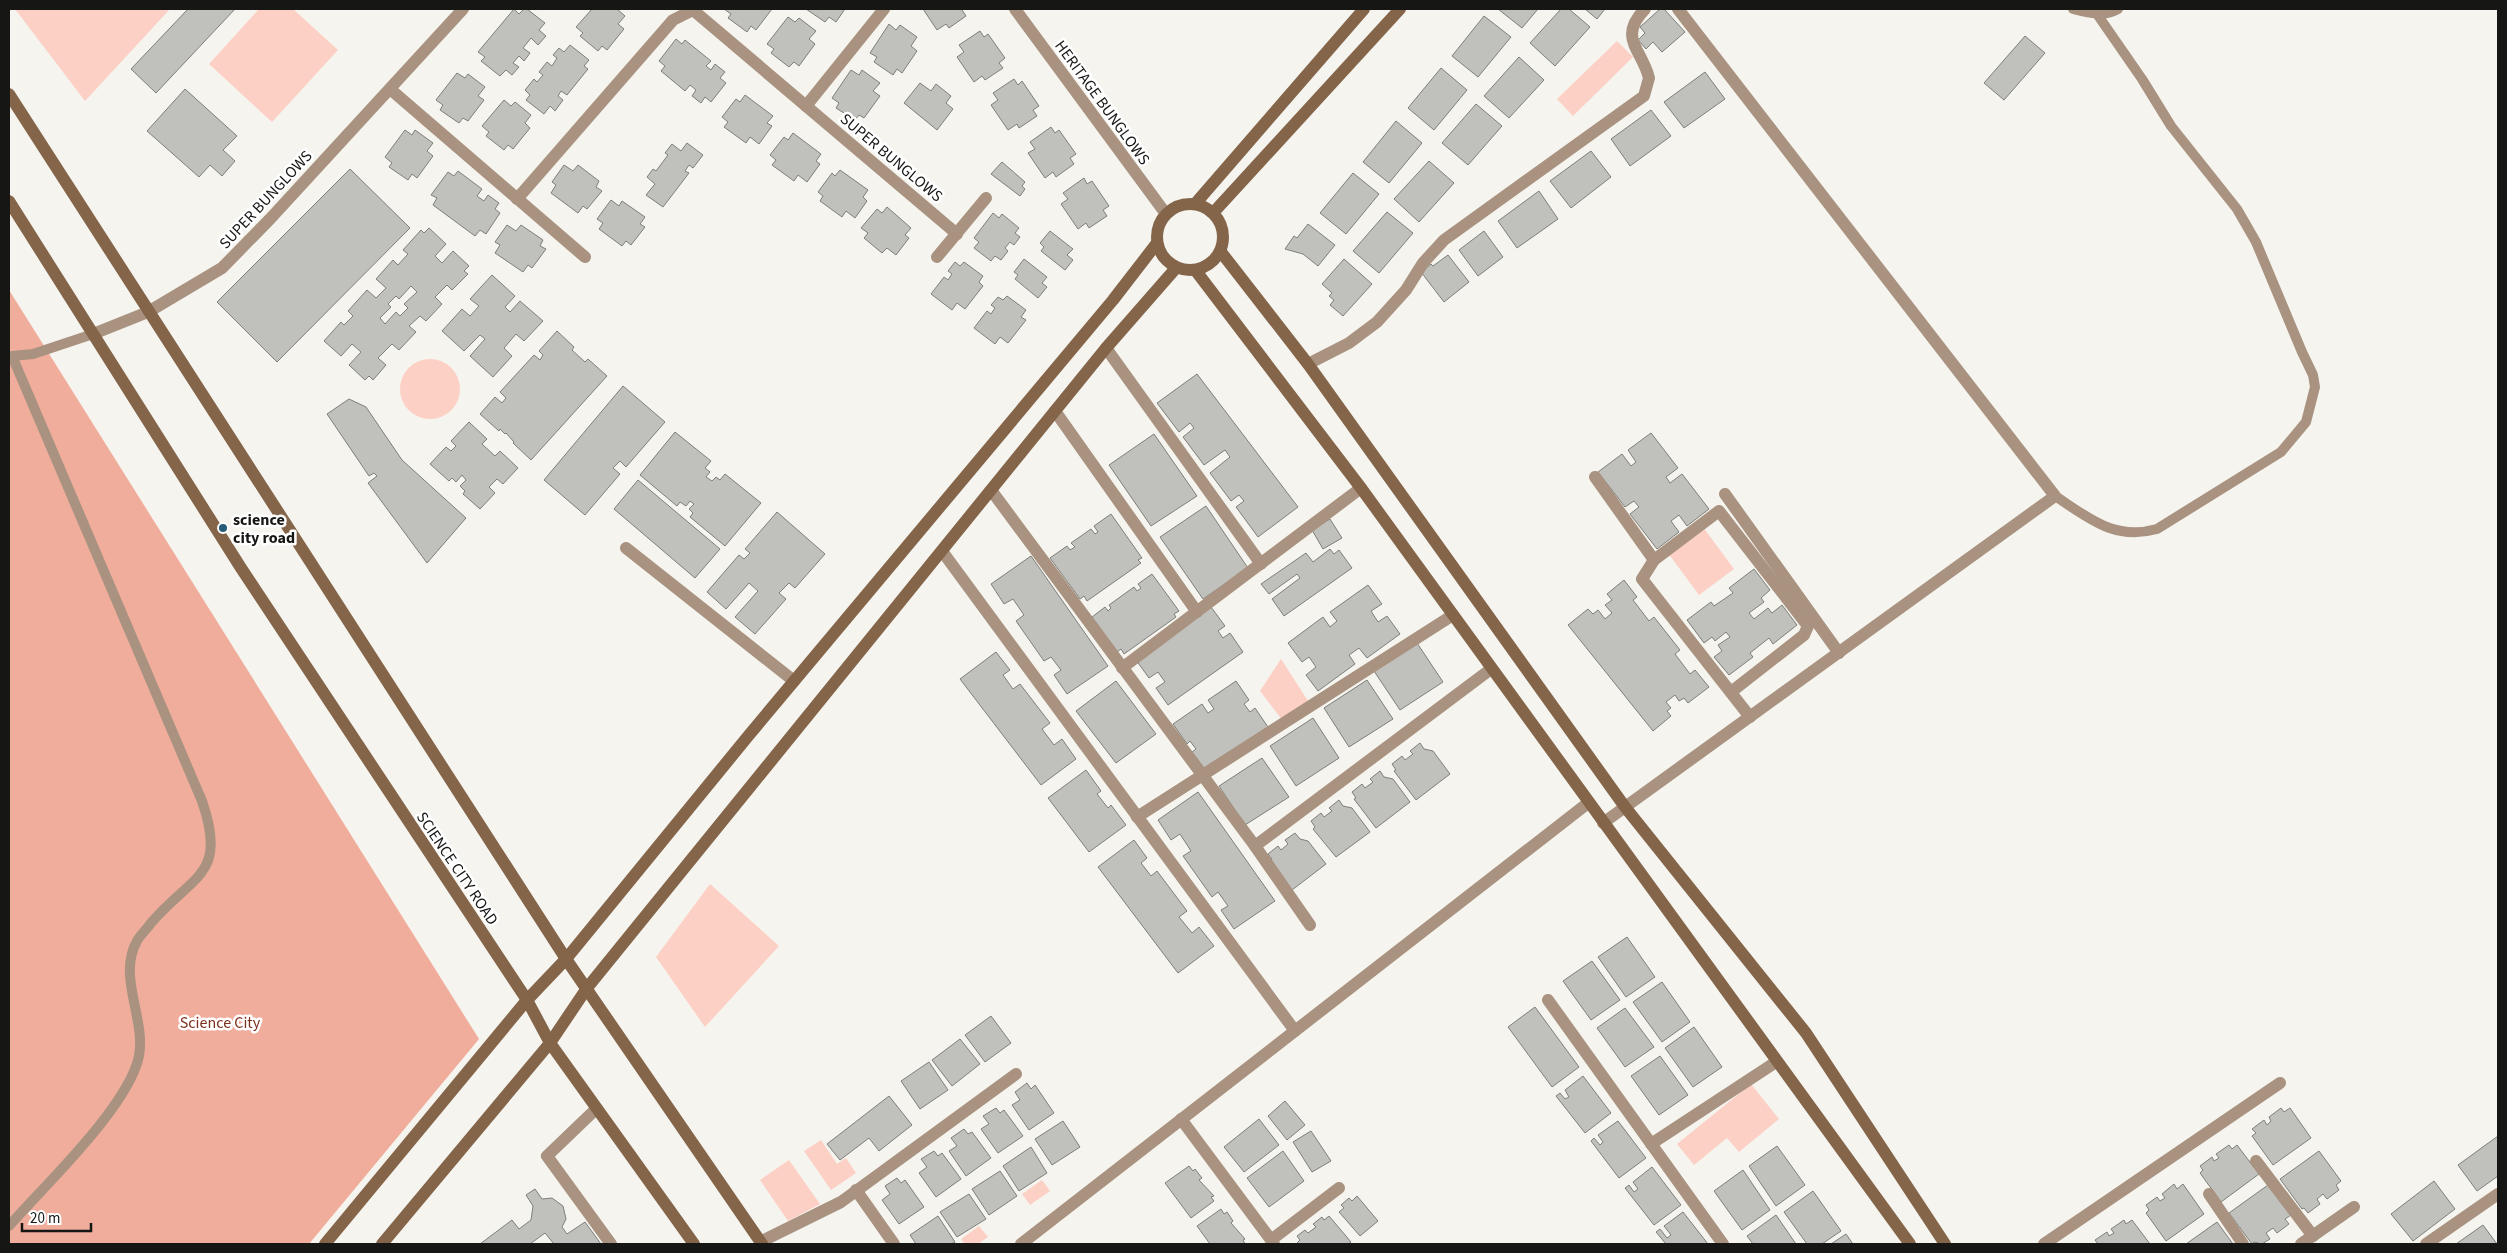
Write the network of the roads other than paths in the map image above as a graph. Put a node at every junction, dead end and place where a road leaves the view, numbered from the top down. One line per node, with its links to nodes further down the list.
1 (463, 9): 12 (street, SUPER BUNGLOWS)
2 (884, 9): 14 (street)
3 (1015, 9): 20 (street, HERITAGE BUNGLOWS)
4 (1364, 9): 18 (street)
5 (1400, 9): 19 (street)
6 (1645, 9): 32 (street)
7 (1678, 9): 38 (street)
8 (2073, 9): 11 (lane)
9 (2118, 9): 11 (lane)
10 (694, 10): 14 (street, SUPER BUNGLOWS); 16 (street, SUPER BUNGLOWS)
11 (2097, 14): 38 (lane)
12 (390, 89): 16 (street); 28 (street, SUPER BUNGLOWS)
13 (9, 94): 28 (street)
14 (806, 106): 21 (street, SUPER BUNGLOWS)
15 (986, 198): 21 (street)
16 (517, 199): 24 (street)
17 (9, 201): 29 (street, SCIENCE CITY ROAD)
18 (1194, 204): 19 (street); 20 (street)
19 (1213, 213): 23 (street)
20 (1166, 214): 22 (street)
21 (957, 234): 25 (street)
22 (1157, 243): 26 (street); 48 (street)
23 (1221, 252): 27 (street); 32 (street)
24 (586, 257)
25 (937, 257)
26 (1176, 268): 27 (street); 30 (street)
27 (1196, 270): 35 (street)
28 (148, 312): 29 (street, SUPER BUNGLOWS); 58 (street)
29 (93, 334): 31 (lane); 60 (street, SCIENCE CITY ROAD)
30 (1106, 348): 33 (street); 42 (street)
31 (10, 354): 76 (lane)
32 (1308, 364): 53 (street)
33 (1055, 411): 36 (street); 43 (street)
34 (1595, 477): 41 (street)
35 (1361, 488): 42 (street); 44 (street)
36 (991, 490): 40 (street); 46 (street)
37 (1725, 494): 45 (street)
38 (2055, 496): 45 (street)
39 (626, 548): 48 (street)
40 (942, 551): 54 (street); 59 (street)
41 (1654, 560): 49 (street); 49 (street)
42 (1261, 564): 43 (street)
43 (1197, 612): 46 (street)
44 (1453, 615): 47 (street); 51 (street)
45 (1839, 653): 50 (street)
46 (1122, 668): 51 (street)
47 (1491, 669): 52 (street); 56 (street)
48 (794, 681): 58 (street)
49 (1731, 692): 50 (street)
50 (1750, 717): 53 (street)
51 (1202, 775): 54 (street); 56 (street)
52 (1588, 803): 55 (street); 62 (street)
53 (1625, 807): 55 (street); 88 (street)
54 (1137, 817): 62 (street)
55 (1603, 822): 64 (street)
56 (1254, 846): 57 (street)
57 (1310, 925)
58 (566, 960): 59 (street); 60 (street)
59 (587, 988): 63 (street); 79 (street)
60 (527, 1000): 63 (street, SCIENCE CITY ROAD); 80 (street)
61 (1548, 1000): 69 (street)
62 (1295, 1031): 68 (street)
63 (550, 1043): 67 (street, SCIENCE CITY ROAD); 81 (street)
64 (1776, 1062): 69 (street); 87 (street)
65 (1016, 1074): 72 (street)
66 (2280, 1083): 89 (street)
67 (596, 1109): 82 (street); 83 (street, SCIENCE CITY ROAD)
68 (1181, 1120): 78 (street); 85 (street)
69 (1651, 1144): 86 (street)
70 (2256, 1161): 77 (street)
71 (1339, 1188): 78 (street)
72 (856, 1190): 79 (street); 84 (street)
73 (2209, 1194): 90 (street)
74 (2498, 1194): 92 (street)
75 (2354, 1207): 77 (street)
76 (9, 1226)
77 (2313, 1236): 91 (street)
78 (1272, 1242)
79 (761, 1243)
80 (326, 1244)
81 (382, 1244)
82 (611, 1244)
83 (694, 1244)
84 (894, 1244)
85 (1021, 1244)
86 (1723, 1244)
87 (1910, 1244)
88 (1945, 1244)
89 (2044, 1244)
90 (2243, 1244)
91 (2301, 1244)
92 (2426, 1244)

